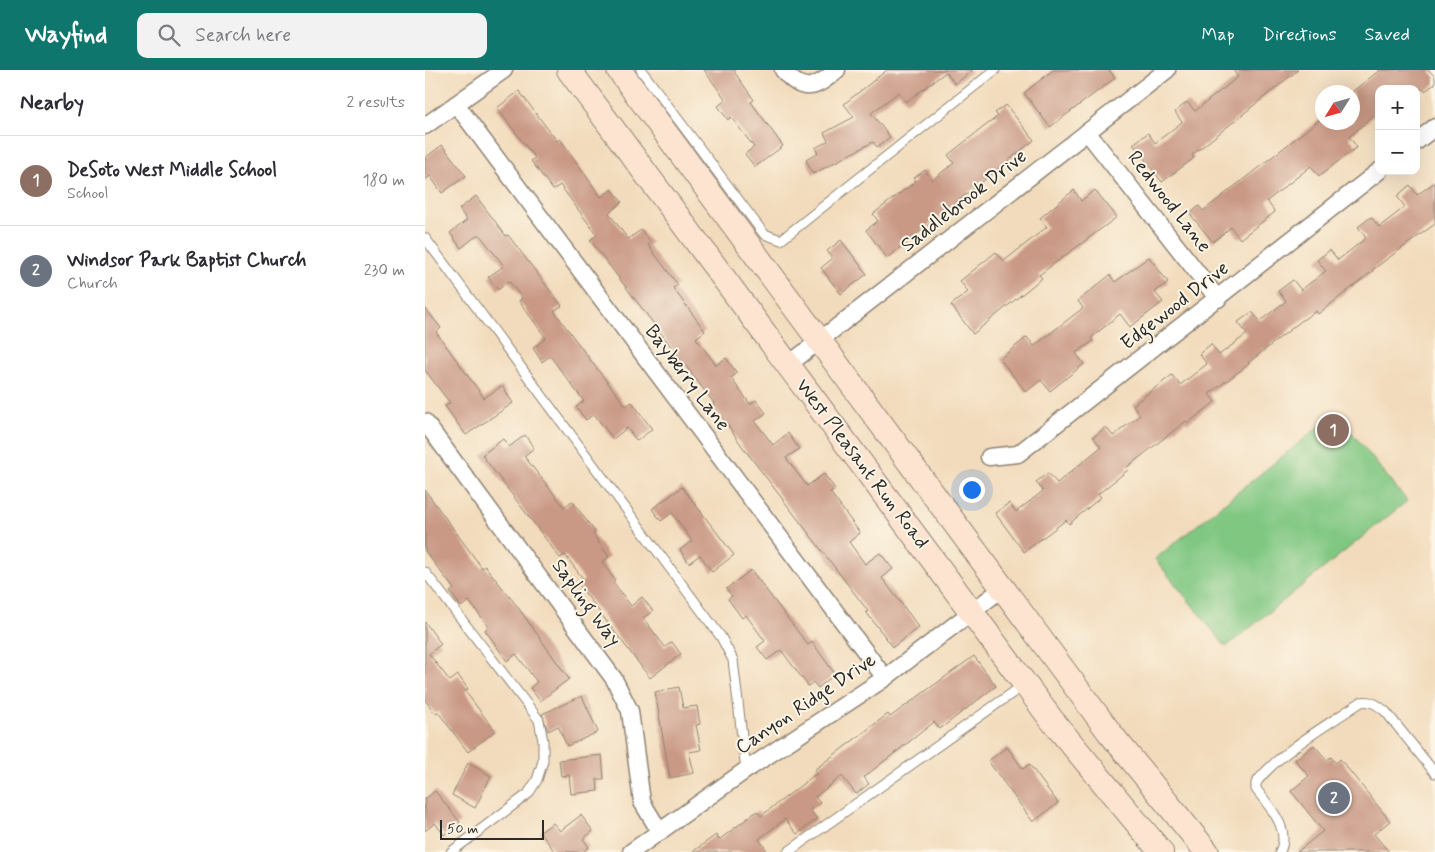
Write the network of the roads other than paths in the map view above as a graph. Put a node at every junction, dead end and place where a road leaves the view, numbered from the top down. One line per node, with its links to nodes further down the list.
1 (504, 70): 9 (street)
2 (569, 70): 18 (main road, West Pleasant Run Road)
3 (619, 70): 17 (main road, West Pleasant Run Road)
4 (641, 70): 7 (lane)
5 (783, 70): 6 (street)
6 (837, 70)
7 (995, 70)
8 (1167, 70): 12 (street, Saddlebrook Drive)
9 (456, 104): 10 (street); 24 (street, Bayberry Lane)
10 (425, 126)
11 (1435, 127): 13 (street)
12 (1087, 132): 16 (street, Redwood Lane); 17 (street, Saddlebrook Drive)
13 (1420, 139)
14 (1375, 174): 16 (street, Edgewood Drive)
15 (425, 238): 26 (lane)
16 (1218, 299): 20 (street, Edgewood Drive)
17 (820, 342): 18 (street, Saddlebrook Drive); 22 (main road, West Pleasant Run Road)
18 (788, 365): 23 (main road, West Pleasant Run Road)
19 (425, 422): 28 (street, Sapling Way)
20 (989, 457)
21 (425, 572): 29 (lane)
22 (1003, 588): 23 (street, Canyon Ridge Drive); 33 (main road, West Pleasant Run Road)
23 (971, 611): 24 (street, Canyon Ridge Drive); 25 (main road, West Pleasant Run Road)
24 (885, 678): 26 (street, Canyon Ridge Drive)
25 (1025, 684): 31 (lane); 32 (main road, West Pleasant Run Road)
26 (747, 770): 28 (street, Canyon Ridge Drive)
27 (1435, 773): 34 (lane)
28 (660, 832): 30 (street, Canyon Ridge Drive)
29 (451, 852)
30 (631, 852)
31 (788, 852)
32 (1161, 852)
33 (1207, 852)
34 (1280, 852)

